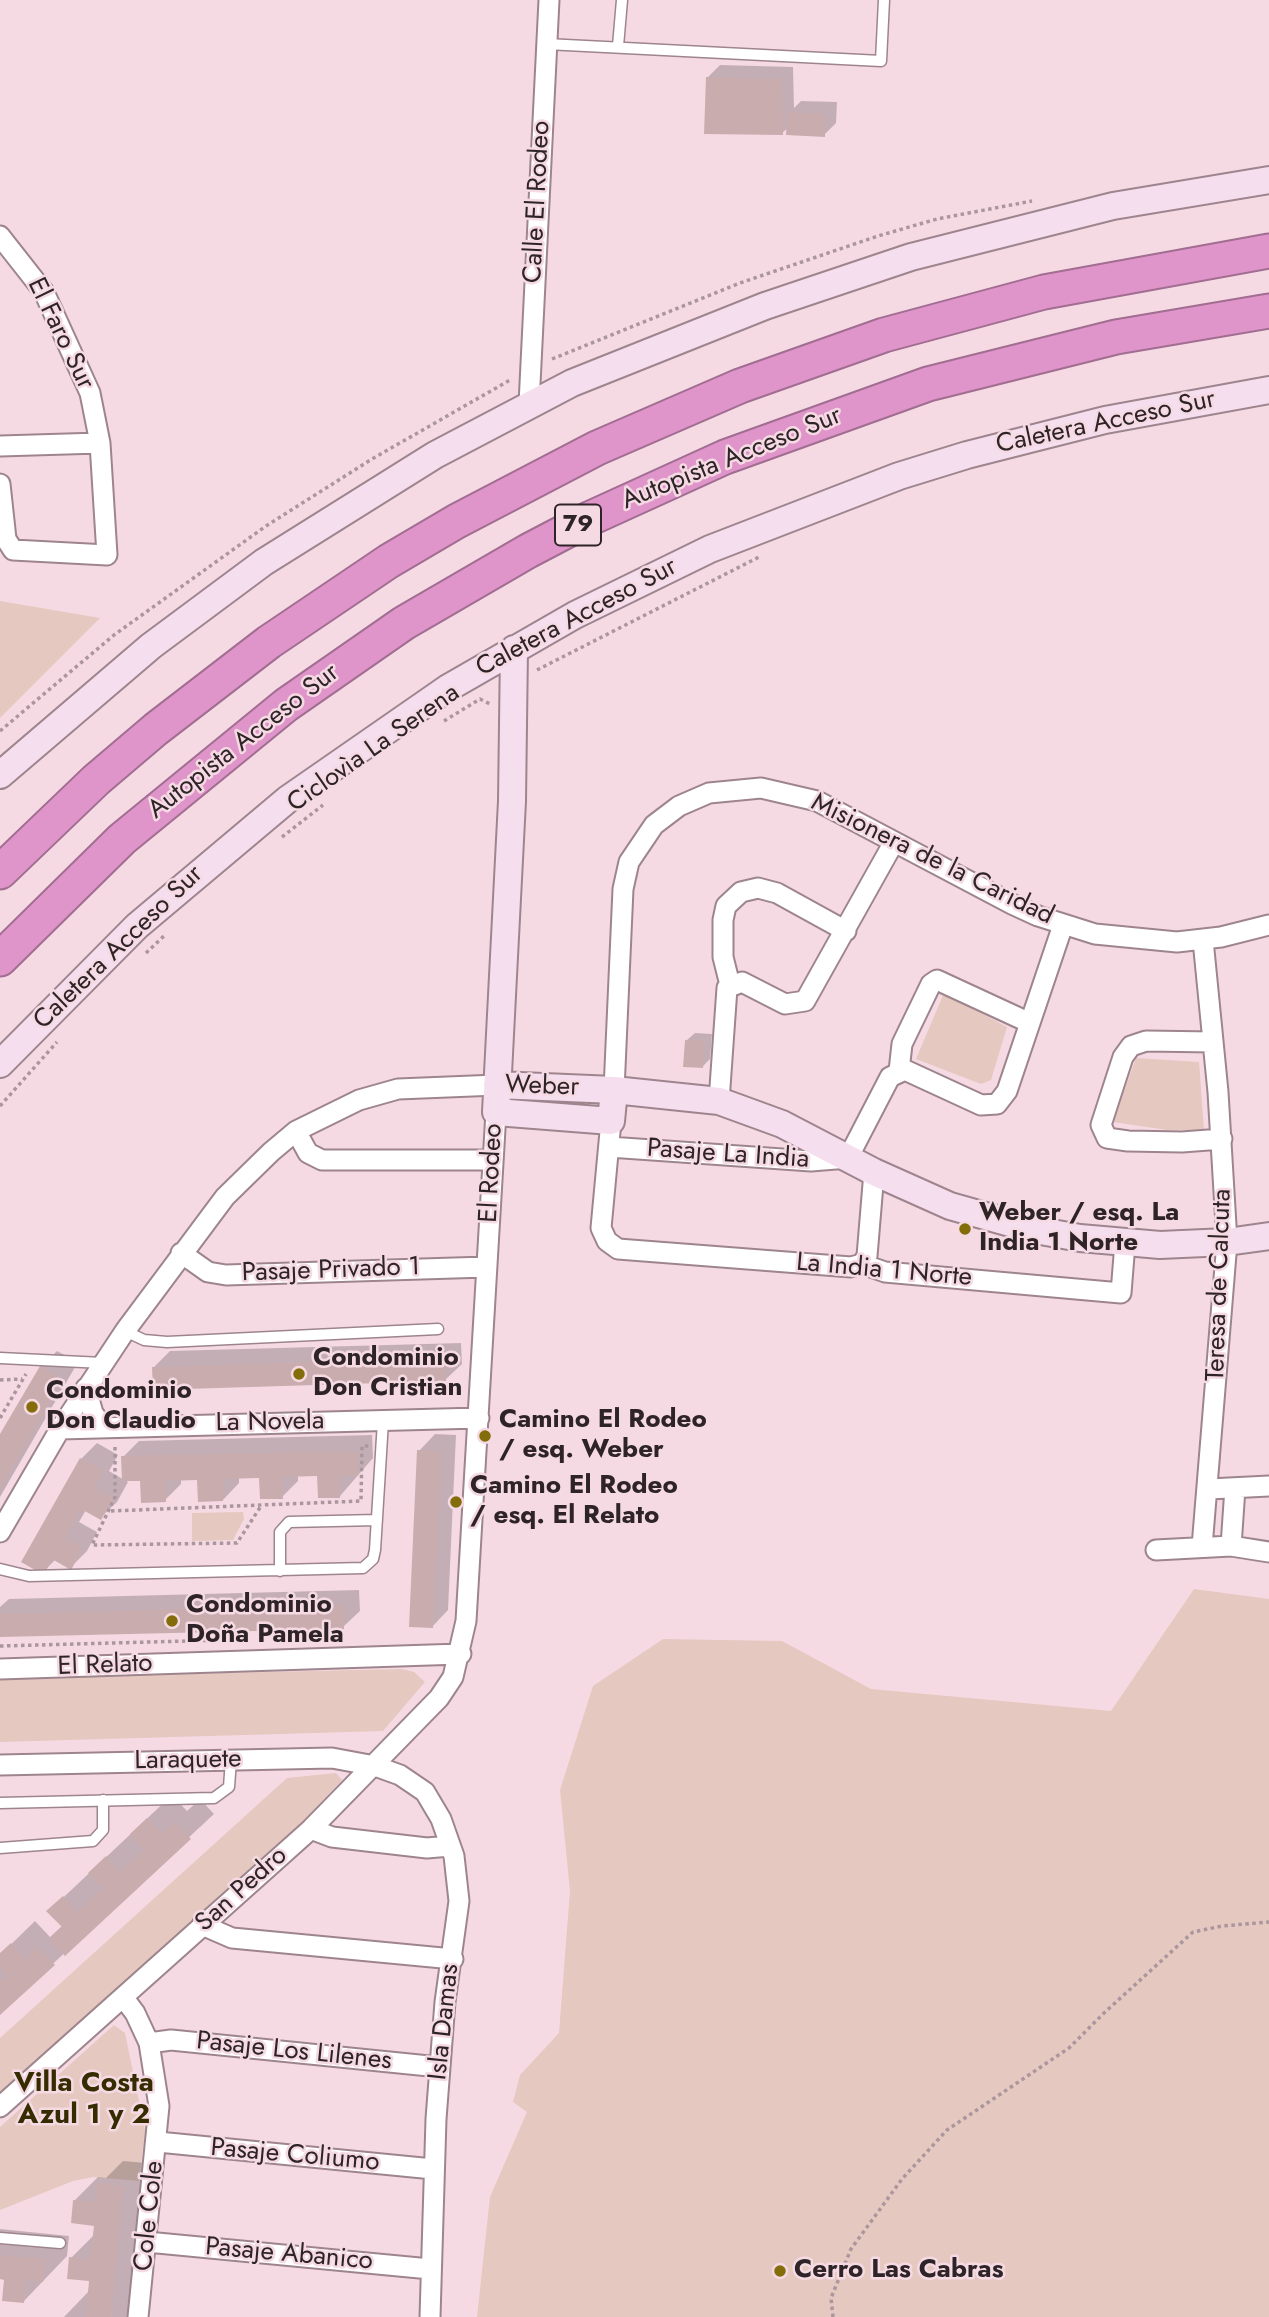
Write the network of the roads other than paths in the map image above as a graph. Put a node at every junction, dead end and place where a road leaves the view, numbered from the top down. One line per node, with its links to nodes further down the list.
1 (549, 0): 4 (street, Calle El Rodeo)
2 (622, 0): 5 (lane)
3 (884, 0): 5 (lane)
4 (546, 44): 5 (lane); 11 (street, Calle El Rodeo)
5 (618, 46)
6 (1269, 180): 11 (main road)
7 (0, 236): 12 (street, El Faro Sur)
8 (1269, 251): 18 (highway, 79)
9 (1269, 311): 23 (highway, Autopista Acceso Sur / 79)
10 (1269, 390): 15 (main road, Caletera Acceso Sur)
11 (529, 404): 16 (main road)
12 (100, 443): 13 (street); 14 (street, El Faro Sur)
13 (0, 446)
14 (0, 484)
15 (514, 649): 27 (main road, Caletera Acceso Sur); 29 (main road, El Rodeo)
16 (0, 775)
17 (894, 842): 19 (street, Misionera de la Caridad); 21 (street); 30 (street, Misionera de la Caridad)
18 (0, 872)
19 (1063, 925): 22 (street, Misionera de la Caridad); 25 (street)
20 (1269, 925): 22 (street, Misionera de la Caridad)
21 (846, 931): 24 (street); 24 (street)
22 (1203, 940): 26 (street, Teresa de Calcuta)
23 (0, 959)
24 (730, 985): 31 (street)
25 (1030, 1023): 28 (street); 28 (street)
26 (1213, 1042): 35 (street, Teresa de Calcuta); 35 (street)
27 (0, 1064)
28 (899, 1071): 36 (street)
29 (497, 1085): 30 (main road, Weber); 32 (main road, El Rodeo); 33 (street, Weber)
30 (614, 1090): 31 (main road, Weber); 34 (main road, Misionera de la Caridad)
31 (719, 1101): 36 (main road, Weber)
32 (496, 1112): 34 (main road, Weber); 37 (street, El Rodeo)
33 (296, 1131): 37 (street); 42 (street, Weber)
34 (610, 1134): 36 (street, Pasaje La India); 43 (street, La India 1 Norte)
35 (1222, 1139): 40 (street, Teresa de Calcuta)
36 (848, 1158): 38 (main road, Weber)
37 (493, 1160): 44 (street, El Rodeo)
38 (874, 1172): 41 (main road, Weber); 43 (street)
39 (1269, 1236): 40 (main road, Weber)
40 (1227, 1242): 41 (main road, Weber); 56 (street, Teresa de Calcuta)
41 (1125, 1243): 43 (street, La India 1 Norte)
42 (181, 1253): 44 (street, Pasaje Privado 1); 46 (street, Weber)
43 (862, 1264)
44 (487, 1267): 50 (street, El Rodeo)
45 (438, 1329): 46 (lane)
46 (125, 1331): 48 (street, Weber)
47 (0, 1357): 48 (lane)
48 (103, 1363): 49 (street, Weber)
49 (86, 1388): 52 (street); 53 (street, Weber)
50 (479, 1418): 51 (street, La Novela); 65 (street, El Rodeo)
51 (383, 1421): 52 (street, La Novela); 57 (lane)
52 (110, 1427): 53 (street, La Novela)
53 (60, 1429): 58 (street, Weber)
54 (1269, 1486): 55 (street)
55 (1235, 1488): 56 (street); 59 (street)
56 (1209, 1489): 60 (street, Teresa de Calcuta)
57 (377, 1520): 64 (lane); 64 (lane)
58 (0, 1532)
59 (1231, 1546): 60 (street); 62 (street)
60 (1202, 1547): 61 (street)
61 (1156, 1550)
62 (1269, 1552)
63 (0, 1569): 64 (lane)
64 (280, 1571)
65 (461, 1654): 66 (street, El Relato); 69 (street, San Pedro)
66 (0, 1669)
67 (231, 1760): 68 (street, Laraquete); 69 (street, Laraquete); 70 (lane)
68 (0, 1765)
69 (374, 1766): 72 (street, San Pedro); 73 (street, Isla Damas)
70 (103, 1800): 71 (lane); 74 (lane)
71 (0, 1803)
72 (311, 1829): 73 (street); 75 (street, San Pedro)
73 (450, 1846): 76 (street, Isla Damas)
74 (0, 1848)
75 (202, 1925): 76 (street); 77 (street, San Pedro)
76 (453, 1959): 79 (street, Isla Damas)
77 (123, 1997): 78 (street, Cole Cole); 80 (street, San Pedro)
78 (149, 2043): 79 (street, Pasaje Los Lilenes); 81 (street, Cole Cole)
79 (439, 2067): 82 (street, Isla Damas)
80 (0, 2107)
81 (158, 2143): 82 (street, Pasaje Coliumo); 84 (street, Cole Cole)
82 (433, 2169): 86 (street, Isla Damas)
83 (0, 2238): 85 (lane)
84 (147, 2242): 86 (street, Pasaje Abanico); 87 (street, Cole Cole)
85 (60, 2243)
86 (430, 2269): 88 (street, Isla Damas)
87 (138, 2317)
88 (430, 2317)

